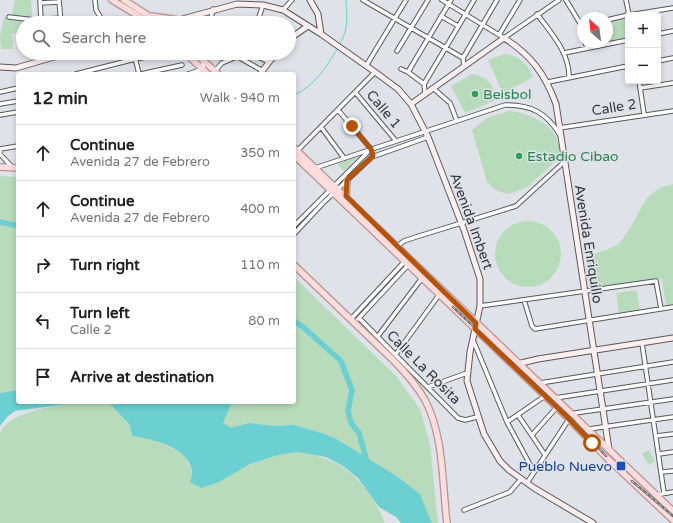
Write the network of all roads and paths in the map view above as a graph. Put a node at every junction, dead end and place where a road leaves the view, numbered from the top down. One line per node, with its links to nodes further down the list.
1 (94, 0): 31 (street)
2 (112, 0): 26 (main road)
3 (124, 0): 33 (main road)
4 (292, 0): 23 (street)
5 (310, 0): 53 (main road)
6 (363, 0): 43 (street)
7 (406, 0): 43 (street)
8 (428, 0): 49 (street)
9 (442, 0): 19 (street)
10 (474, 0): 27 (street)
11 (497, 0): 46 (street)
12 (520, 0): 54 (street)
13 (559, 0): 28 (street)
14 (566, 0): 41 (street)
15 (626, 0): 24 (street)
16 (59, 1): 17 (street); 30 (street)
17 (40, 2): 29 (street)
18 (236, 2): 20 (main road); 22 (main road)
19 (450, 2): 27 (street); 38 (street)
20 (264, 3): 23 (main road); 36 (street)
21 (673, 8): 25 (street)
22 (213, 10): 34 (main road); 35 (street)
23 (282, 10): 37 (main road)
24 (628, 12)
25 (648, 12)
26 (138, 14): 32 (main road)
27 (465, 14): 46 (street); 48 (street)
28 (537, 14): 54 (street); 61 (street)
29 (41, 16)
30 (61, 16)
31 (100, 16)
32 (141, 16)
33 (151, 16)
34 (195, 16)
35 (212, 16)
36 (259, 16)
37 (292, 16)
38 (441, 16): 48 (street); 55 (street)
39 (625, 16): 45 (street)
40 (9, 17): 42 (street)
41 (577, 17)
42 (16, 18)
43 (395, 18): 49 (street); 75 (street)
44 (296, 19): 47 (main road)
45 (613, 19)
46 (483, 25): 54 (street); 62 (street)
47 (308, 26): 52 (main road); 53 (main road)
48 (458, 26): 59 (street)
49 (411, 28): 55 (street); 60 (street)
50 (673, 31): 51 (street)
51 (661, 33)
52 (296, 34)
53 (321, 34): 75 (main road, Avenida Imbert)
54 (502, 36): 76 (main road); 91 (main road, Avenida Enriquillo)
55 (428, 38): 59 (street); 89 (street)
56 (625, 41): 57 (street)
57 (613, 43)
58 (586, 48): 61 (street)
59 (445, 49): 62 (street); 93 (street)
60 (397, 51)
61 (564, 53): 90 (street)
62 (462, 58): 76 (street)
63 (673, 58): 72 (street)
64 (43, 60): 77 (main road)
65 (131, 60): 81 (street)
66 (135, 60): 82 (street)
67 (192, 60): 80 (main road)
68 (203, 60): 80 (street); 86 (main road)
69 (227, 60): 86 (street)
70 (244, 60): 87 (street)
71 (265, 60): 73 (street)
72 (661, 60)
73 (269, 62): 87 (main road)
74 (182, 65): 83 (street)
75 (366, 66): 88 (main road, Avenida Imbert)
76 (464, 66): 96 (main road)
77 (0, 67)
78 (625, 67): 90 (street)
79 (401, 69): 89 (street)
80 (203, 70): 84 (street); 85 (main road)
81 (84, 72)
82 (139, 72)
83 (149, 72)
84 (196, 72)
85 (206, 72)
86 (216, 72)
87 (262, 72)
88 (375, 72): 99 (street); 103 (main road, Avenida Imbert)
89 (408, 72): 93 (street)
90 (569, 78): 91 (street)
91 (548, 82): 111 (main road, Avenida Enriquillo)
92 (673, 83): 97 (street)
93 (424, 84): 100 (street)
94 (639, 84): 97 (street)
95 (16, 88): 98 (street)
96 (433, 88): 100 (main road); 109 (street)
97 (640, 88): 107 (street)
98 (0, 92)
99 (355, 92): 104 (street); 115 (street, Calle 1)
100 (425, 94): 103 (main road)
101 (16, 100): 102 (street)
102 (0, 104)
103 (411, 104): 112 (main road, Avenida Imbert)
104 (338, 110): 110 (street); 118 (street)
105 (673, 111): 107 (street, Calle 2)
106 (16, 112): 108 (street)
107 (644, 114): 111 (street, Calle 2)
108 (0, 115)
109 (457, 121): 112 (street); 113 (street)
110 (321, 127): 119 (street); 124 (street)
111 (559, 128): 113 (main road, Avenida Enriquillo)
112 (426, 131): 114 (main road, Avenida Imbert); 115 (street)
113 (560, 135): 125 (main road, Avenida Enriquillo)
114 (428, 137): 123 (street); 134 (main road, Avenida Imbert)
115 (396, 141): 118 (street)
116 (16, 146): 117 (street)
117 (0, 149): 122 (street)
118 (371, 149): 123 (street); 124 (street); 132 (street)
119 (296, 151)
120 (296, 153): 128 (main road)
121 (296, 153): 132 (main road)
122 (0, 155): 127 (street)
123 (373, 156): 131 (street)
124 (344, 158): 128 (street)
125 (564, 162): 134 (street); 141 (main road, Avenida Enriquillo)
126 (0, 166): 127 (main road)
127 (15, 168)
128 (315, 168): 132 (main road)
129 (0, 170): 130 (main road)
130 (16, 171)
131 (347, 180): 132 (street); 133 (main road)
132 (334, 189): 133 (main road); 135 (street); 136 (street); 138 (main road)
133 (346, 196): 137 (main road)
134 (461, 222): 137 (street); 144 (main road, Avenida Imbert)
135 (296, 224)
136 (296, 232)
137 (396, 246): 138 (main road)
138 (408, 261): 140 (main road); 147 (street); 148 (street); 150 (main road)
139 (296, 267): 148 (main road)
140 (422, 278): 142 (main road); 152 (street)
141 (584, 292): 143 (street); 146 (street); 149 (main road, Avenida Enriquillo)
142 (439, 295): 151 (main road); 157 (street)
143 (524, 300): 144 (street); 149 (street)
144 (480, 306): 150 (main road, Avenida Imbert)
145 (673, 307): 146 (street)
146 (661, 309): 149 (street)
147 (359, 318): 148 (street); 152 (street, Calle La Rosita)
148 (353, 321): 200 (main road)
149 (590, 321): 156 (main road, Avenida Enriquillo)
150 (476, 323): 151 (main road, Avenida Imbert); 159 (main road)
151 (475, 329): 154 (main road, Avenida Imbert); 159 (main road)
152 (378, 336): 157 (street, Calle La Rosita)
153 (673, 338): 155 (main road)
154 (473, 339): 161 (main road, Avenida Imbert); 179 (street)
155 (642, 343): 156 (main road); 160 (street)
156 (594, 350): 159 (main road); 162 (main road, Avenida Enriquillo)
157 (396, 354): 166 (street, Calle La Rosita)
158 (673, 362): 160 (street)
159 (517, 365): 164 (main road); 168 (main road)
160 (646, 366): 162 (street); 165 (street)
161 (467, 373): 166 (street); 175 (main road, Avenida Imbert)
162 (598, 374): 164 (street); 167 (main road, Avenida Enriquillo)
163 (673, 380): 165 (street)
164 (540, 383): 169 (main road)
165 (648, 384): 167 (street); 171 (street)
166 (428, 387): 175 (street, Calle La Rosita)
167 (601, 391): 169 (street); 173 (main road, Avenida Enriquillo)
168 (545, 396): 172 (main road); 174 (street)
169 (555, 398): 176 (main road)
170 (673, 399): 171 (street)
171 (651, 402): 173 (street); 178 (street)
172 (557, 407): 176 (main road); 183 (street)
173 (603, 408): 176 (street); 180 (main road, Avenida Enriquillo)
174 (518, 415): 179 (street); 183 (street)
175 (477, 417): 192 (main road, Avenida Imbert)
176 (571, 417): 181 (main road); 188 (street); 196 (main road)
177 (673, 417): 178 (street)
178 (653, 420): 180 (street); 184 (street)
179 (507, 422): 190 (street)
180 (606, 427): 181 (street); 185 (main road, Avenida Enriquillo)
181 (589, 429): 185 (main road)
182 (673, 434): 184 (street)
183 (532, 435): 188 (street)
184 (656, 436): 187 (street)
185 (609, 449): 196 (main road)
186 (673, 452): 187 (street)
187 (659, 454): 191 (street)
188 (545, 455): 190 (street)
189 (673, 471): 191 (street)
190 (534, 472): 193 (street)
191 (662, 472): 195 (street)
192 (521, 479): 193 (main road, Avenida Imbert); 197 (street)
193 (527, 483): 201 (main road, Avenida Imbert)
194 (673, 492): 195 (street)
195 (664, 493): 196 (street)
196 (653, 496): 198 (main road); 199 (main road)
197 (464, 510)
198 (673, 510)
199 (673, 520)
200 (446, 523)
201 (592, 523)

